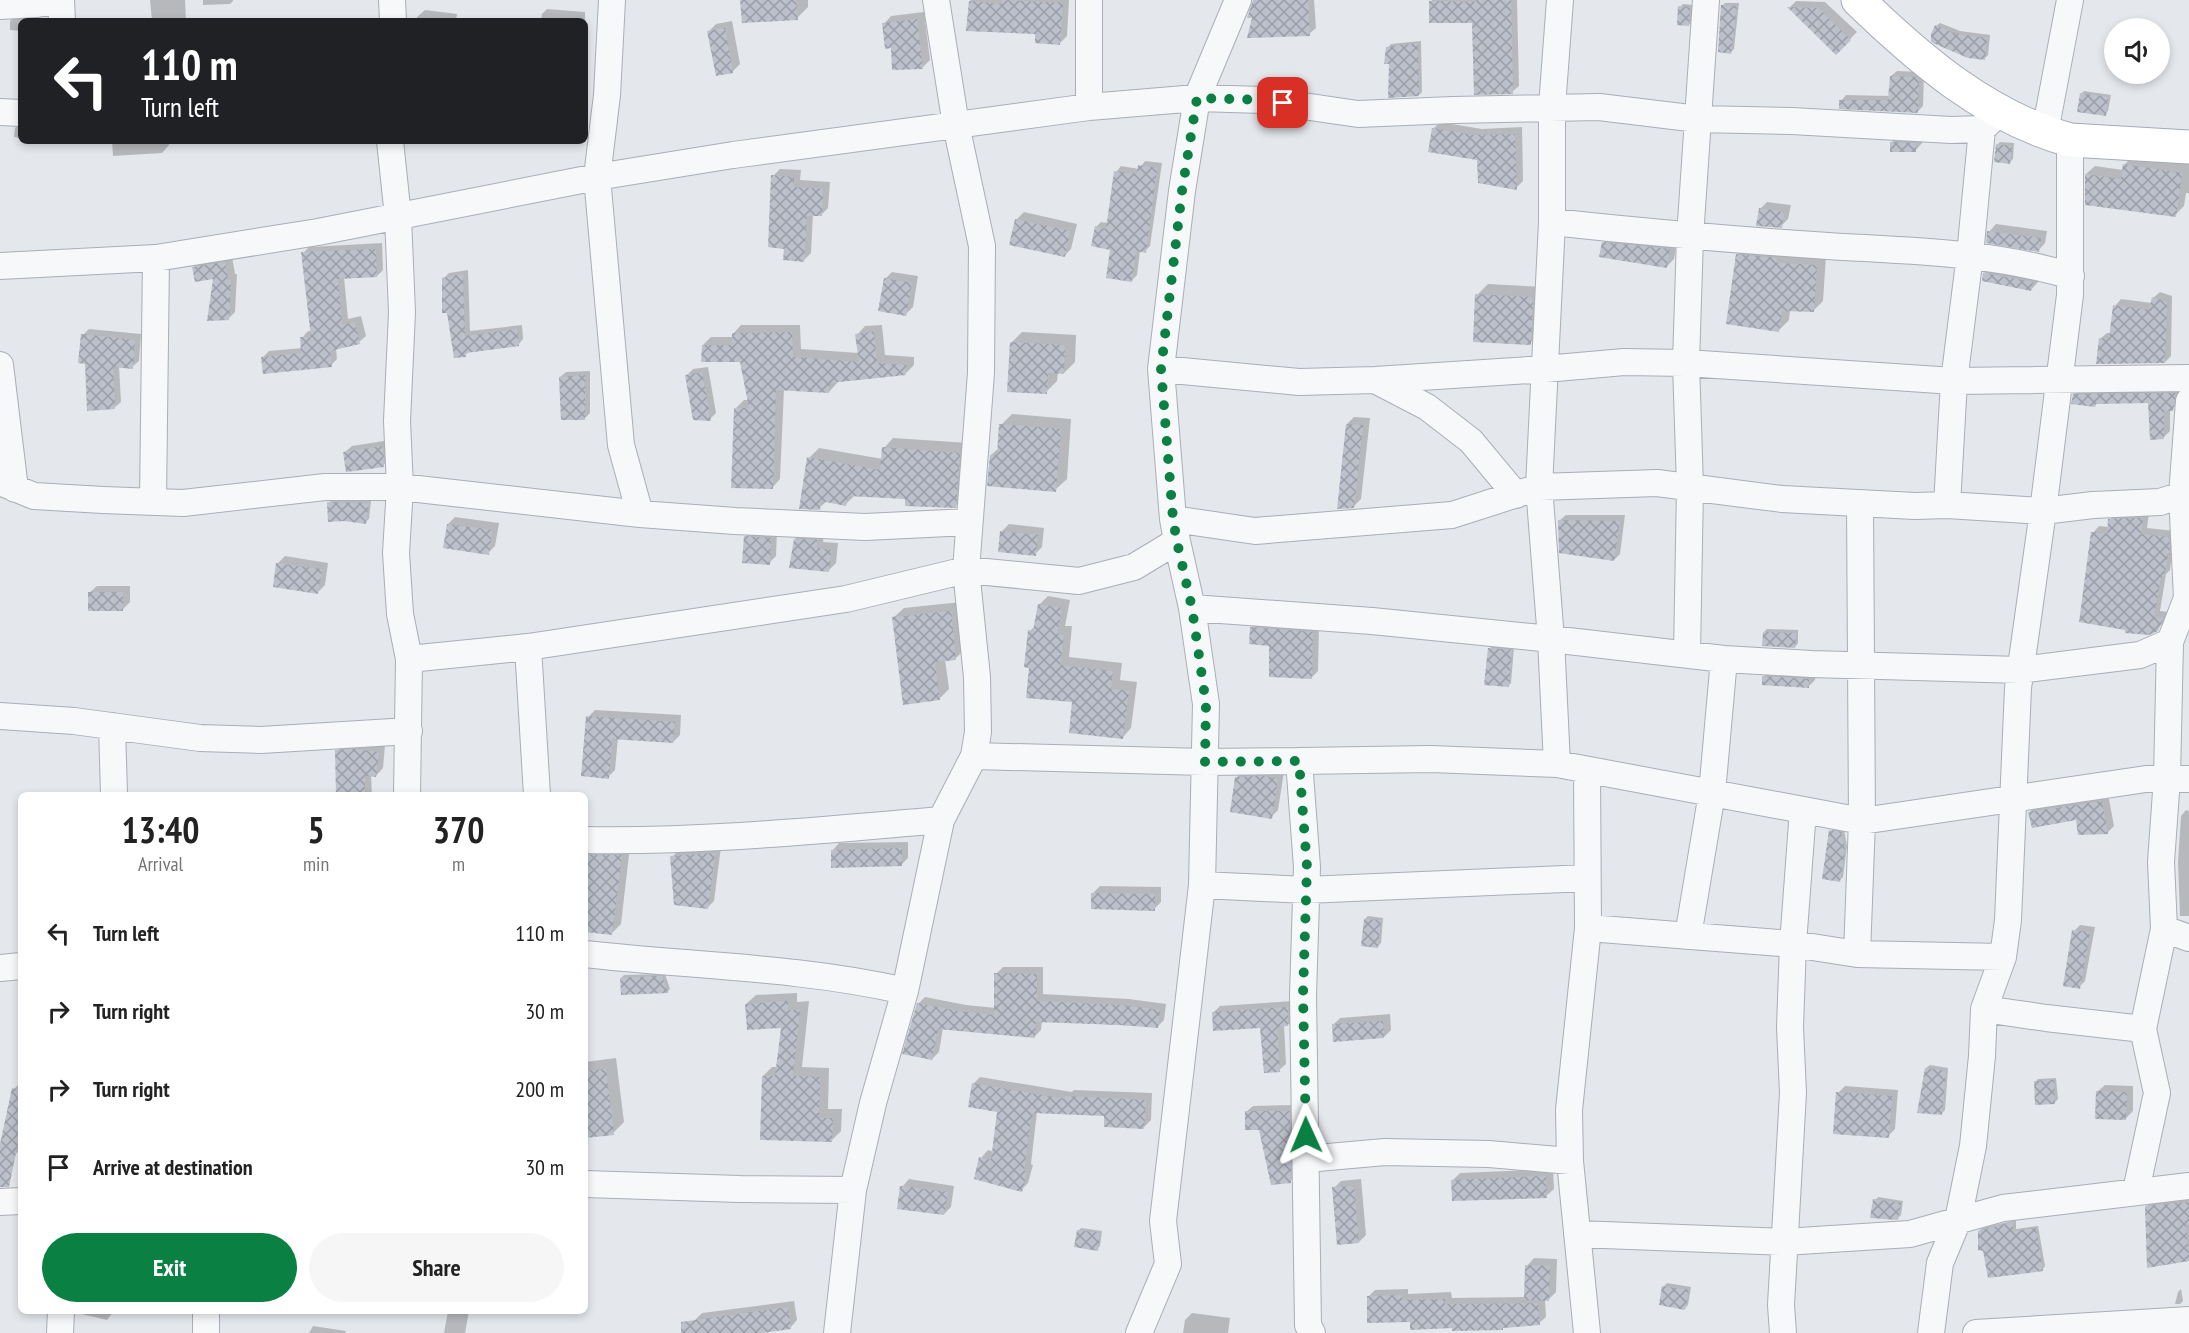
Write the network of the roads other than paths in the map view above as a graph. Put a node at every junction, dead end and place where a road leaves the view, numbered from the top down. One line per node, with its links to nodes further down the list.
1 (60, 0): 11 (street); 12 (street)
2 (392, 0): 13 (street)
3 (612, 0): 25 (street)
4 (936, 0): 21 (street)
5 (1089, 0): 15 (street)
6 (1238, 0): 14 (street)
7 (1560, 0): 16 (street)
8 (1706, 0): 19 (street)
9 (1858, 0): 20 (main road)
10 (2070, 0): 22 (street)
11 (0, 6)
12 (62, 18)
13 (393, 18)
14 (1197, 98): 15 (street); 16 (street); 35 (street)
15 (1089, 106): 21 (street)
16 (1552, 107): 19 (street); 27 (street)
17 (0, 112): 18 (street)
18 (18, 113)
19 (1698, 119): 20 (street); 28 (street)
20 (1991, 121): 22 (main road); 29 (street)
21 (956, 125): 25 (street); 52 (street)
22 (2057, 136): 24 (main road); 32 (street)
23 (390, 144): 26 (street)
24 (2189, 147)
25 (597, 177): 26 (street); 51 (street)
26 (399, 217): 30 (street); 43 (street)
27 (1552, 222): 28 (street); 36 (street)
28 (1690, 237): 29 (street); 33 (street)
29 (1970, 255): 32 (street); 40 (street)
30 (156, 258): 31 (street); 47 (street)
31 (0, 266)
32 (2071, 276): 38 (street)
33 (1686, 363): 36 (street); 40 (street); 44 (street)
34 (0, 365): 42 (street)
35 (1161, 369): 39 (street); 53 (street)
36 (1545, 369): 39 (street); 45 (street)
37 (2189, 378): 38 (street)
38 (2059, 379): 40 (street); 50 (street)
39 (1375, 380): 45 (street)
40 (1954, 381): 49 (street)
41 (2189, 401): 46 (street)
42 (7, 486): 47 (street)
43 (400, 487): 47 (street); 51 (street); 60 (street)
44 (1690, 487): 45 (street); 48 (street); 59 (street)
45 (1527, 491): 53 (street); 56 (street)
46 (2185, 496): 50 (street); 57 (street)
47 (153, 501)
48 (1860, 502): 49 (street); 62 (street)
49 (1947, 505): 50 (street)
50 (2043, 512): 63 (street)
51 (640, 514): 52 (street)
52 (969, 522): 54 (street)
53 (1175, 530): 54 (street); 55 (street)
54 (966, 570): 58 (street); 67 (street)
55 (1192, 608): 56 (street); 69 (street)
56 (1551, 639): 59 (street); 70 (street)
57 (2170, 642): 63 (street); 72 (street)
58 (528, 646): 60 (street); 75 (street)
59 (1687, 654): 61 (street)
60 (409, 659): 66 (street)
61 (1724, 659): 62 (street); 76 (street)
62 (1859, 664): 63 (street); 80 (street)
63 (2020, 670): 77 (street)
64 (0, 716): 65 (street)
65 (112, 726): 66 (street); 73 (street)
66 (409, 731): 74 (street)
67 (974, 756): 69 (street); 79 (street)
68 (1299, 761): 69 (street); 70 (street); 84 (street)
69 (1205, 762): 83 (street)
70 (1557, 764): 71 (street)
71 (1587, 770): 76 (street); 82 (street)
72 (2178, 779): 77 (street); 86 (street)
73 (114, 792)
74 (407, 792)
75 (537, 792)
76 (1712, 792): 78 (street); 87 (street)
77 (2012, 799): 80 (street); 92 (street)
78 (1803, 810): 80 (street); 89 (street)
79 (941, 820): 81 (street); 95 (street)
80 (1862, 821): 91 (street)
81 (588, 840)
82 (1587, 878): 84 (street); 85 (street)
83 (1202, 885): 84 (street); 115 (street)
84 (1306, 890): 98 (street)
85 (1588, 928): 87 (street); 99 (street)
86 (2164, 929): 88 (street); 97 (street)
87 (1688, 936): 89 (street)
88 (2189, 938)
89 (1792, 944): 91 (street); 108 (street)
90 (588, 954): 95 (street)
91 (1857, 954): 92 (street)
92 (2003, 957): 96 (street)
93 (18, 966): 94 (street)
94 (0, 968)
95 (905, 991): 102 (street)
96 (1984, 1009): 97 (street); 106 (street)
97 (2143, 1029): 103 (street)
98 (1306, 1159): 99 (street); 116 (street)
99 (1570, 1161): 107 (street)
100 (588, 1184): 102 (street)
101 (2189, 1186): 103 (street)
102 (853, 1190): 114 (street)
103 (2136, 1191): 106 (street)
104 (18, 1201): 105 (street)
105 (0, 1202)
106 (1959, 1220): 108 (street); 119 (street)
107 (1577, 1234): 108 (street); 117 (street)
108 (1784, 1242): 118 (street)
109 (61, 1314): 112 (street)
110 (206, 1314): 113 (street)
111 (2189, 1320): 120 (street)
112 (60, 1333)
113 (206, 1333)
114 (837, 1333)
115 (1139, 1333)
116 (1312, 1333)
117 (1587, 1333)
118 (1783, 1333)
119 (1931, 1333)
120 (1976, 1333)

